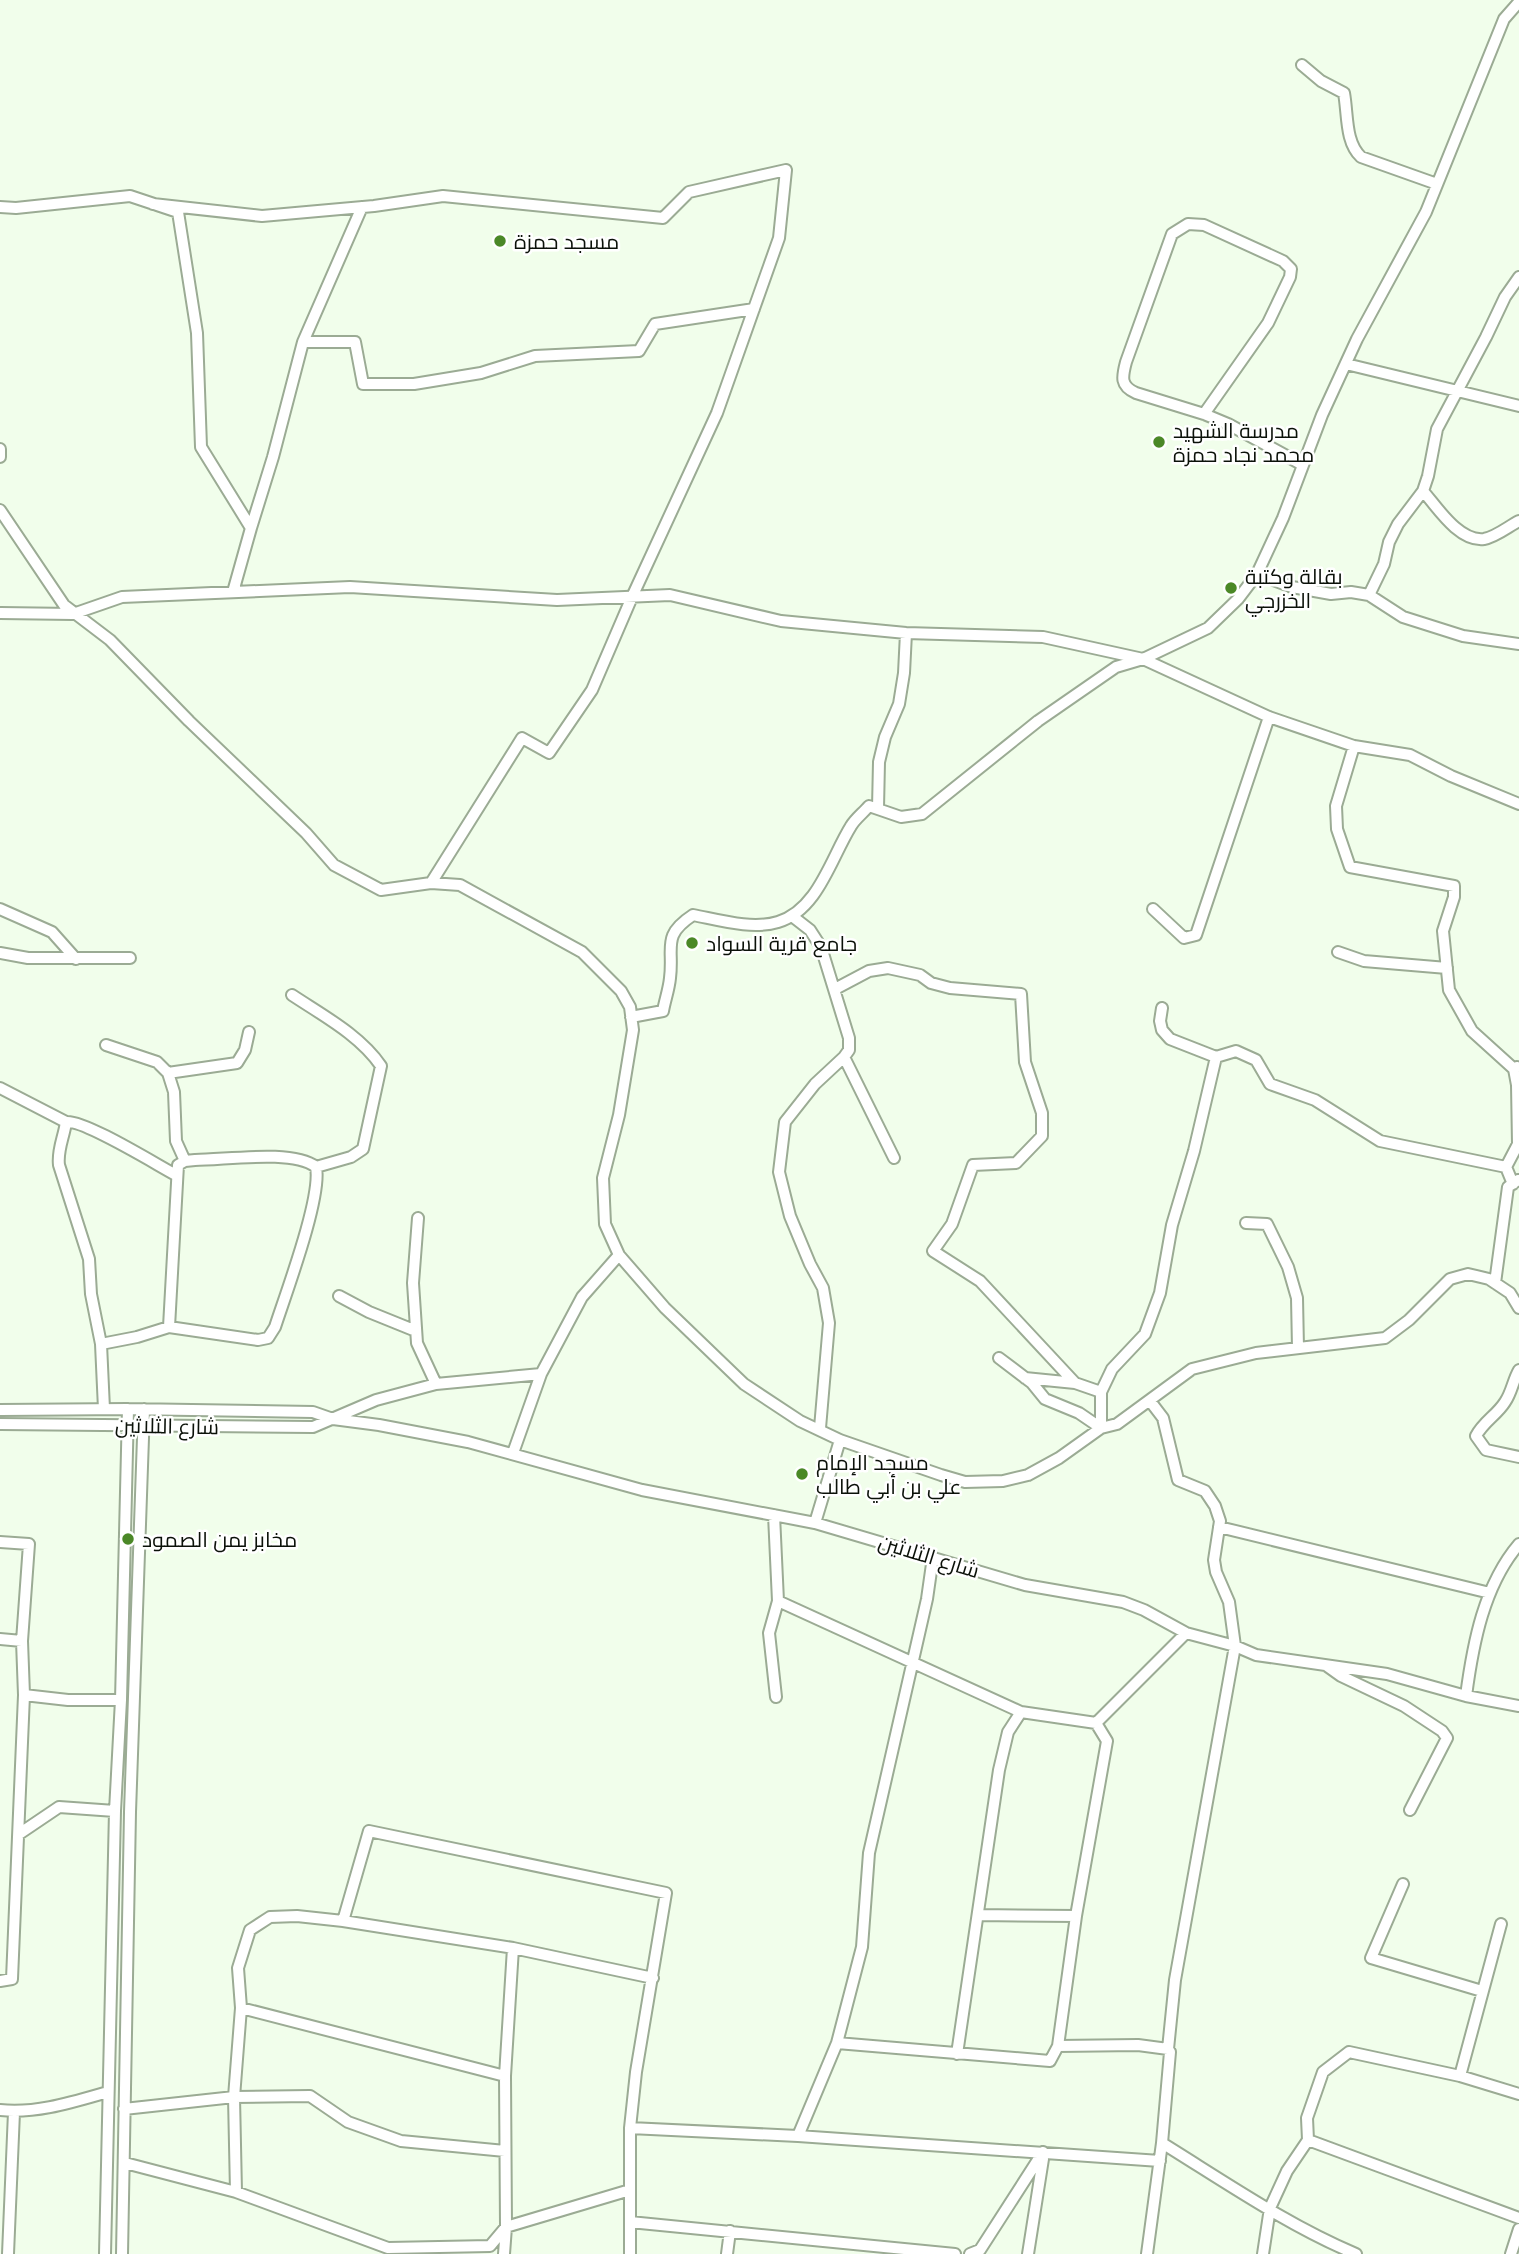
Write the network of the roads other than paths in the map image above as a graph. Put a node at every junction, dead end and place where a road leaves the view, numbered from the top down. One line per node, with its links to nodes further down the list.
1 (1519, 2): 3 (street)
2 (1302, 65): 3 (street)
3 (1437, 184): 10 (street)
4 (153, 204): 5 (street); 6 (street); 20 (street)
5 (0, 207)
6 (362, 207): 8 (street); 9 (street)
7 (1519, 277): 11 (street)
8 (754, 309): 9 (street); 24 (street)
9 (303, 342): 20 (street)
10 (1346, 364): 11 (street); 16 (street)
11 (1456, 391): 12 (street); 17 (street)
12 (1519, 406)
13 (1204, 414): 13 (street); 16 (street)
14 (0, 449): 15 (street)
15 (0, 457)
16 (1303, 465): 21 (street)
17 (1423, 491): 19 (street); 23 (street)
18 (0, 510): 26 (street)
19 (1519, 520)
20 (251, 527): 22 (street)
21 (1257, 574): 23 (street); 29 (street)
22 (233, 592): 24 (street); 26 (street)
23 (1369, 595): 28 (street)
24 (632, 597): 27 (street); 34 (street)
25 (0, 613): 26 (street)
26 (73, 614): 34 (street)
27 (906, 633): 29 (street); 33 (street)
28 (1519, 644)
29 (1143, 659): 30 (street); 33 (street)
30 (1269, 717): 31 (street); 36 (street)
31 (1354, 746): 32 (street); 42 (street)
32 (1519, 804)
33 (878, 808): 37 (street)
34 (431, 883): 46 (street)
35 (0, 909): 41 (street)
36 (1153, 909)
37 (792, 916): 43 (street); 46 (street)
38 (1338, 952): 42 (street)
39 (0, 953): 41 (street)
40 (130, 958): 41 (street)
41 (76, 959)
42 (1447, 968): 51 (street)
43 (835, 989): 49 (street); 75 (street)
44 (292, 995): 57 (street)
45 (1162, 1008): 50 (street)
46 (631, 1017): 63 (street)
47 (248, 1032): 52 (street)
48 (106, 1045): 52 (street)
49 (844, 1057): 55 (street); 87 (street)
50 (1216, 1057): 58 (street); 77 (street)
51 (1516, 1068): 58 (street)
52 (168, 1073): 56 (street)
53 (0, 1088): 54 (street)
54 (66, 1122): 59 (street); 69 (street)
55 (894, 1158)
56 (185, 1161): 57 (street); 59 (street)
57 (316, 1167): 67 (street)
58 (1506, 1167): 60 (street)
59 (176, 1175): 67 (street)
60 (1516, 1182): 64 (street)
61 (418, 1218): 68 (street)
62 (1246, 1223): 70 (street)
63 (619, 1255): 73 (street); 87 (street)
64 (1495, 1283): 66 (street); 70 (street)
65 (339, 1296): 68 (street)
66 (1519, 1308)
67 (169, 1326): 69 (street)
68 (416, 1331): 76 (street)
69 (101, 1343): 79 (street)
70 (1298, 1348): 78 (street)
71 (999, 1358): 74 (street)
72 (1519, 1370): 91 (street)
73 (541, 1374): 76 (street); 90 (street)
74 (1025, 1378): 75 (street); 88 (street)
75 (1075, 1383): 77 (street)
76 (436, 1384): 83 (street)
77 (1101, 1392): 88 (street)
78 (1150, 1401): 88 (street); 94 (street)
79 (104, 1409): 80 (street, شارع الثلاثين); 82 (street, شارع الثلاثين)
80 (128, 1409): 81 (street, شارع الثلاثين); 85 (street)
81 (144, 1409): 83 (street, شارع الثلاثين); 86 (street)
82 (0, 1410)
83 (333, 1419): 86 (street, شارع الثلاثين); 90 (street, شارع الثلاثين)
84 (0, 1424): 85 (street, شارع الثلاثين)
85 (128, 1425): 86 (street, شارع الثلاثين); 109 (street)
86 (144, 1425): 135 (street)
87 (820, 1428): 89 (street)
88 (1101, 1428): 89 (street)
89 (840, 1440): 93 (street)
90 (513, 1453): 92 (street, شارع الثلاثين)
91 (1519, 1457)
92 (774, 1515): 93 (street, شارع الثلاثين); 99 (street)
93 (815, 1523): 97 (street, شارع الثلاثين)
94 (1219, 1527): 98 (street); 103 (street)
95 (0, 1542): 102 (street)
96 (1519, 1544): 98 (street)
97 (933, 1557): 100 (street, شارع الثلاثين); 104 (street)
98 (1490, 1593): 107 (street)
99 (778, 1601): 104 (street); 108 (street)
100 (1186, 1633): 103 (street, شارع الثلاثين); 112 (street)
101 (0, 1639): 102 (street)
102 (22, 1641): 106 (street)
103 (1235, 1646): 105 (street, شارع الثلاثين); 128 (street)
104 (913, 1661): 111 (street); 126 (street)
105 (1324, 1665): 107 (street, شارع الثلاثين); 113 (street)
106 (23, 1695): 109 (street); 115 (street)
107 (1466, 1696): 110 (street, شارع الثلاثين)
108 (776, 1697)
109 (121, 1700): 114 (street)
110 (1519, 1706)
111 (1021, 1712): 112 (street); 117 (street)
112 (1096, 1723): 118 (street)
113 (1410, 1810)
114 (115, 1811): 115 (street); 132 (street)
115 (19, 1834): 123 (street)
116 (1403, 1884): 124 (street)
117 (978, 1915): 118 (street); 129 (street)
118 (1076, 1916): 127 (street)
119 (342, 1921): 121 (street); 122 (street); 125 (street)
120 (1501, 1924): 124 (street)
121 (513, 1948): 122 (street); 130 (street)
122 (653, 1978): 138 (street)
123 (0, 1981)
124 (1482, 1991): 131 (street)
125 (242, 2008): 130 (street); 134 (street)
126 (837, 2043): 129 (street); 139 (street)
127 (1058, 2046): 128 (street); 129 (street)
128 (1168, 2049): 141 (street)
129 (957, 2054)
130 (505, 2076): 142 (street)
131 (1460, 2077): 133 (street); 140 (street)
132 (108, 2092): 137 (street); 156 (street)
133 (1519, 2094)
134 (234, 2097): 135 (street); 142 (street); 147 (street)
135 (124, 2109): 145 (street)
136 (0, 2110): 137 (street)
137 (14, 2112): 155 (street)
138 (630, 2128): 139 (street); 146 (street)
139 (798, 2136): 143 (street)
140 (1308, 2140): 148 (street); 149 (street)
141 (1162, 2143): 144 (street); 148 (street)
142 (505, 2151): 151 (street)
143 (1044, 2152): 144 (street); 162 (street); 163 (street)
144 (1160, 2161): 164 (street)
145 (125, 2163): 147 (street); 157 (street)
146 (629, 2190): 150 (street); 151 (street)
147 (236, 2192): 154 (street)
148 (1270, 2208): 165 (street); 166 (street)
149 (1519, 2218)
150 (630, 2222): 153 (street); 159 (street)
151 (506, 2227): 154 (street); 158 (street)
152 (1519, 2229): 167 (street)
153 (730, 2231): 160 (street); 161 (street)
154 (384, 2251)
155 (8, 2254)
156 (104, 2254)
157 (122, 2254)
158 (504, 2254)
159 (630, 2254)
160 (727, 2254)
161 (955, 2254)
162 (970, 2254)
163 (1028, 2254)
164 (1147, 2254)
165 (1263, 2254)
166 (1356, 2254)
167 (1511, 2254)

